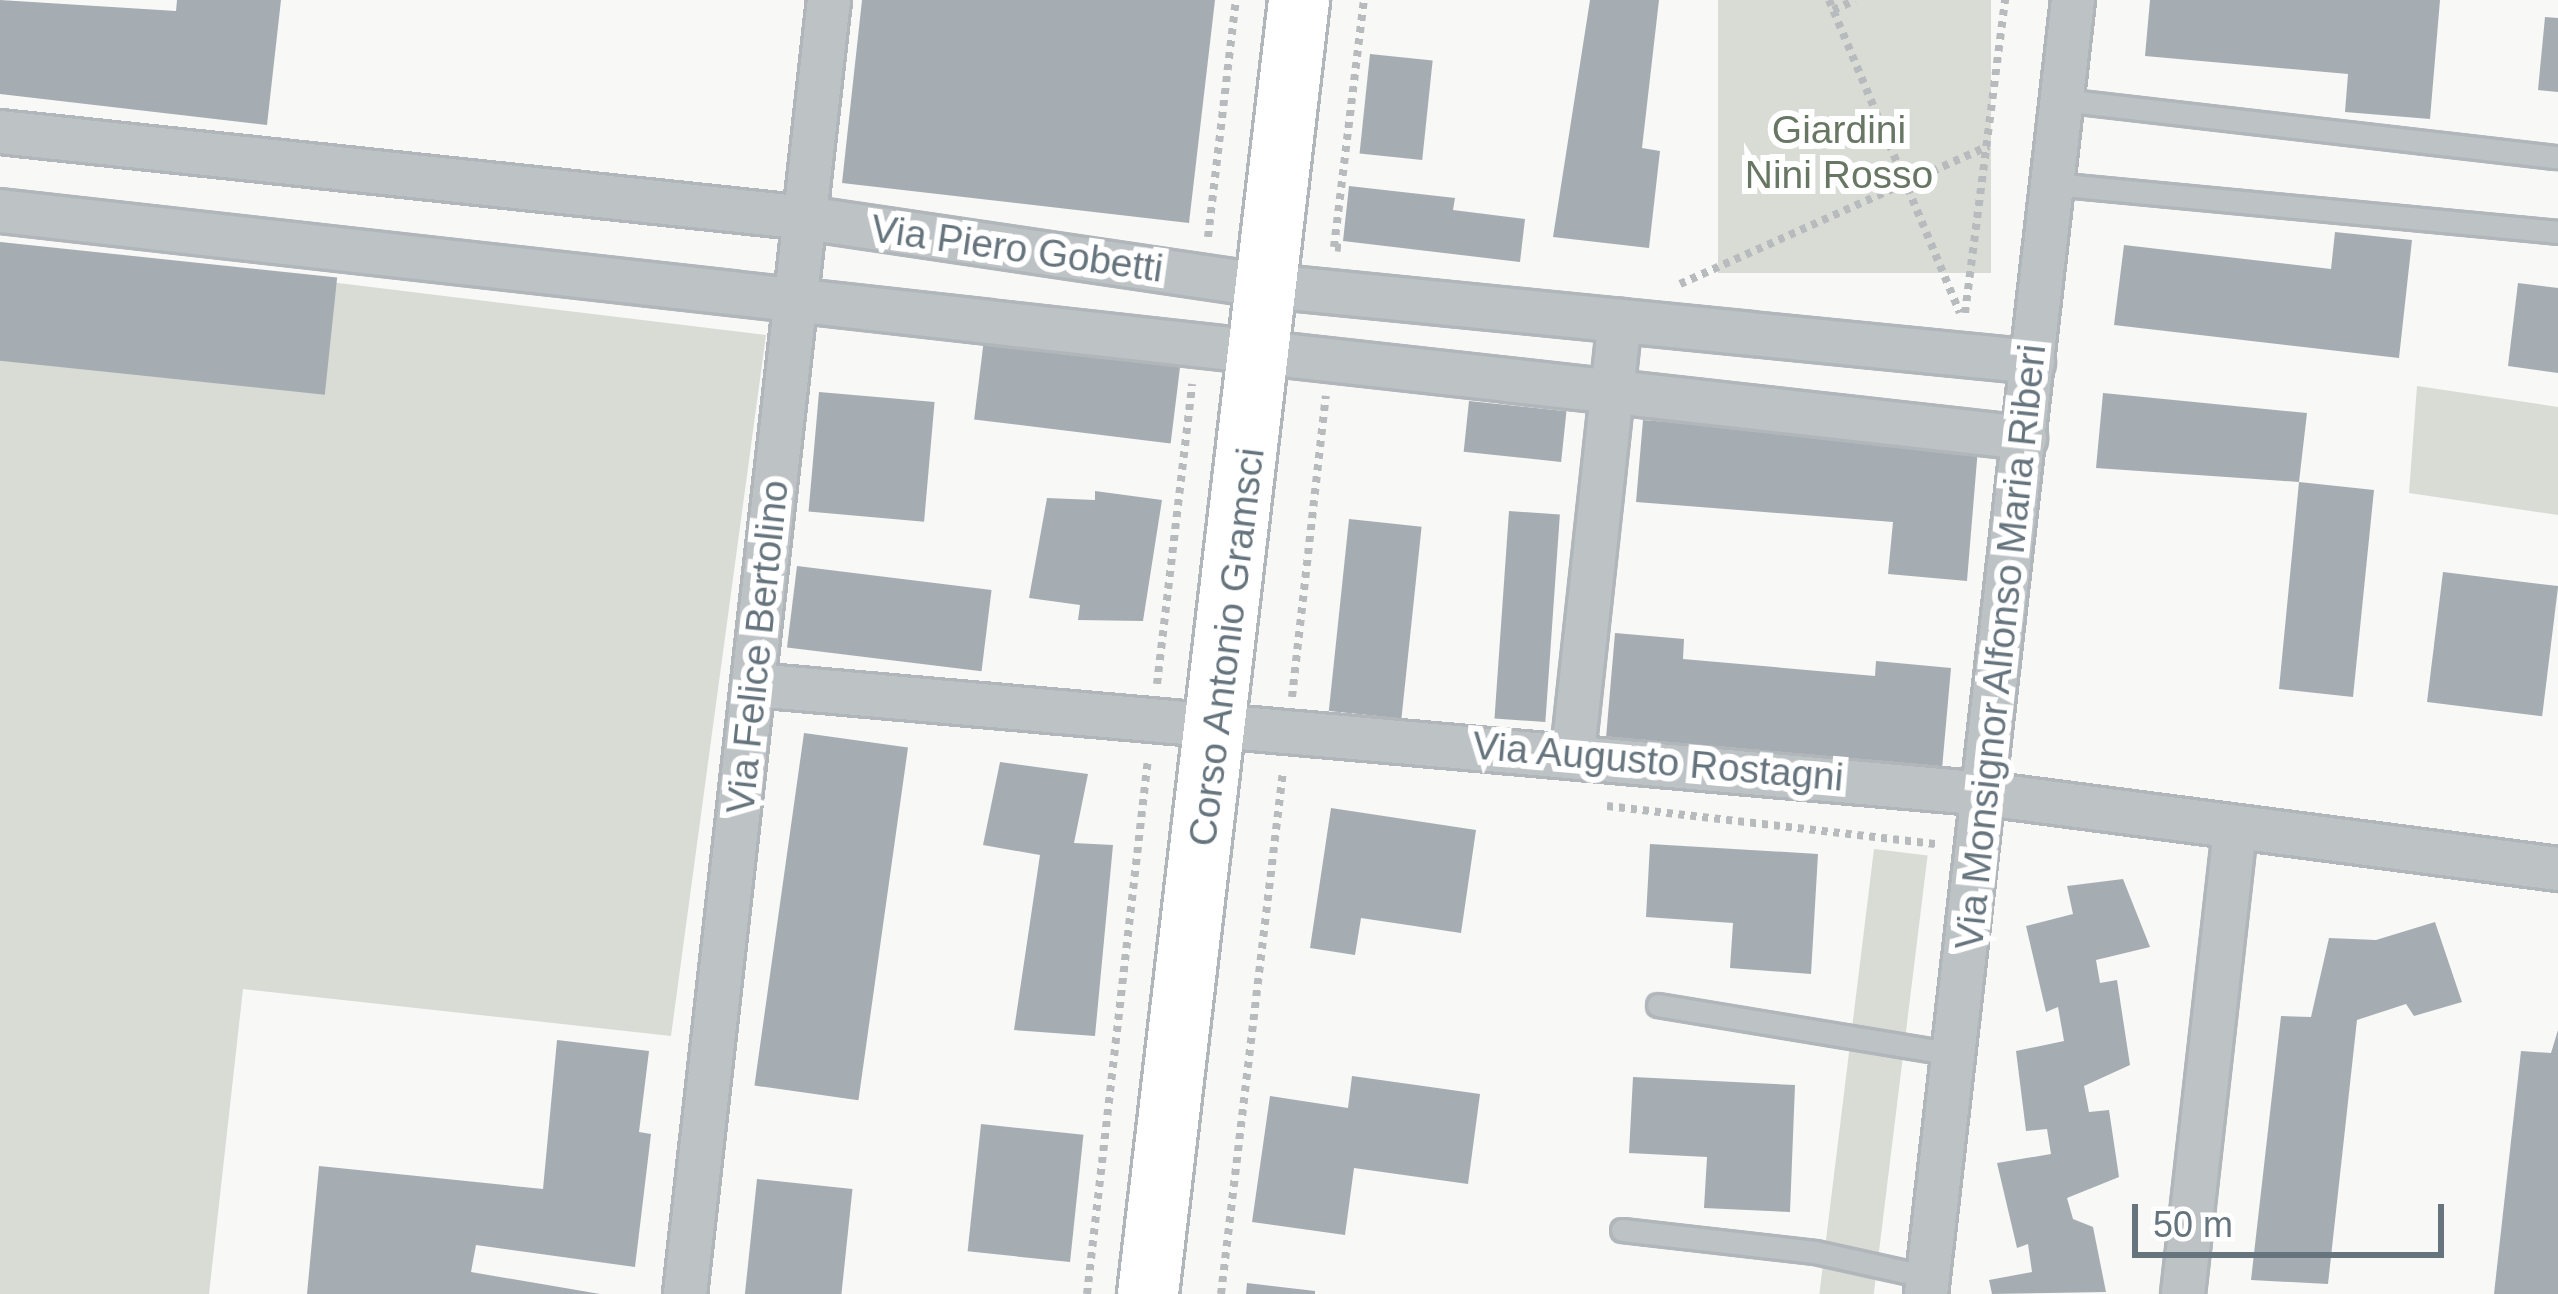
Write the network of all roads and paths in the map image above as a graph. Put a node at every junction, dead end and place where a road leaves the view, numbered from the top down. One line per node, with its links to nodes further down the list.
1 (830, 0): 16 (street, Via Felice Bertolino)
2 (1236, 0): 19 (path)
3 (1299, 0): 22 (main road, Corso Antonio Gramsci)
4 (1364, 0): 18 (path)
5 (1855, 0): 8 (path)
6 (2006, 0): 11 (path)
7 (2073, 0): 9 (street, Via Monsignor Alfonso Maria Riberi)
8 (1831, 5): 13 (path)
9 (2062, 100): 12 (lane); 14 (street, Via Monsignor Alfonso Maria Riberi)
10 (0, 133): 16 (street, Via Piero Gobetti)
11 (1989, 146): 13 (path); 26 (path)
12 (2558, 157)
13 (1906, 183): 21 (path); 26 (path)
14 (2053, 184): 17 (lane); 30 (street, Via Monsignor Alfonso Maria Riberi)
15 (0, 211): 24 (street, Via Piero Gobetti)
16 (806, 218): 19 (street, Via Piero Gobetti); 24 (street, Via Felice Bertolino)
17 (2558, 232)
18 (1366, 250)
19 (1204, 276): 22 (street, Via Piero Gobetti)
20 (1657, 282): 21 (path)
21 (1679, 284): 23 (path)
22 (1269, 286): 27 (street, Via Piero Gobetti); 29 (main road, Corso Antonio Gramsci)
23 (1702, 287)
24 (796, 302): 28 (street, Via Piero Gobetti); 33 (street, Via Felice Bertolino)
25 (1936, 310): 26 (path)
26 (1960, 313)
27 (1620, 321): 30 (street, Via Piero Gobetti); 31 (street)
28 (1197, 341): 29 (street, Via Piero Gobetti); 34 (path)
29 (1261, 350): 31 (street, Via Piero Gobetti); 35 (main road, Corso Antonio Gramsci)
30 (2033, 362): 32 (street, Via Monsignor Alfonso Maria Riberi)
31 (1613, 386): 32 (street, Via Piero Gobetti); 36 (street)
32 (2025, 438): 37 (street, Via Monsignor Alfonso Maria Riberi)
33 (755, 685): 34 (street, Via Augusto Rostagni); 44 (street, Via Felice Bertolino)
34 (1153, 720): 35 (street, Via Augusto Rostagni); 45 (path)
35 (1219, 726): 36 (street, Via Augusto Rostagni); 46 (main road, Corso Antonio Gramsci)
36 (1574, 752): 37 (street, Via Augusto Rostagni)
37 (1986, 794): 38 (street, Via Augusto Rostagni); 41 (street, Via Monsignor Alfonso Maria Riberi)
38 (2235, 834): 39 (street, Via Augusto Rostagni); 47 (street)
39 (2558, 869)
40 (1658, 1005): 41 (lane)
41 (1953, 1054): 43 (street, Via Monsignor Alfonso Maria Riberi)
42 (1622, 1230): 43 (lane)
43 (1927, 1286)
44 (685, 1294)
45 (1087, 1294)
46 (1148, 1294)
47 (2183, 1294)

